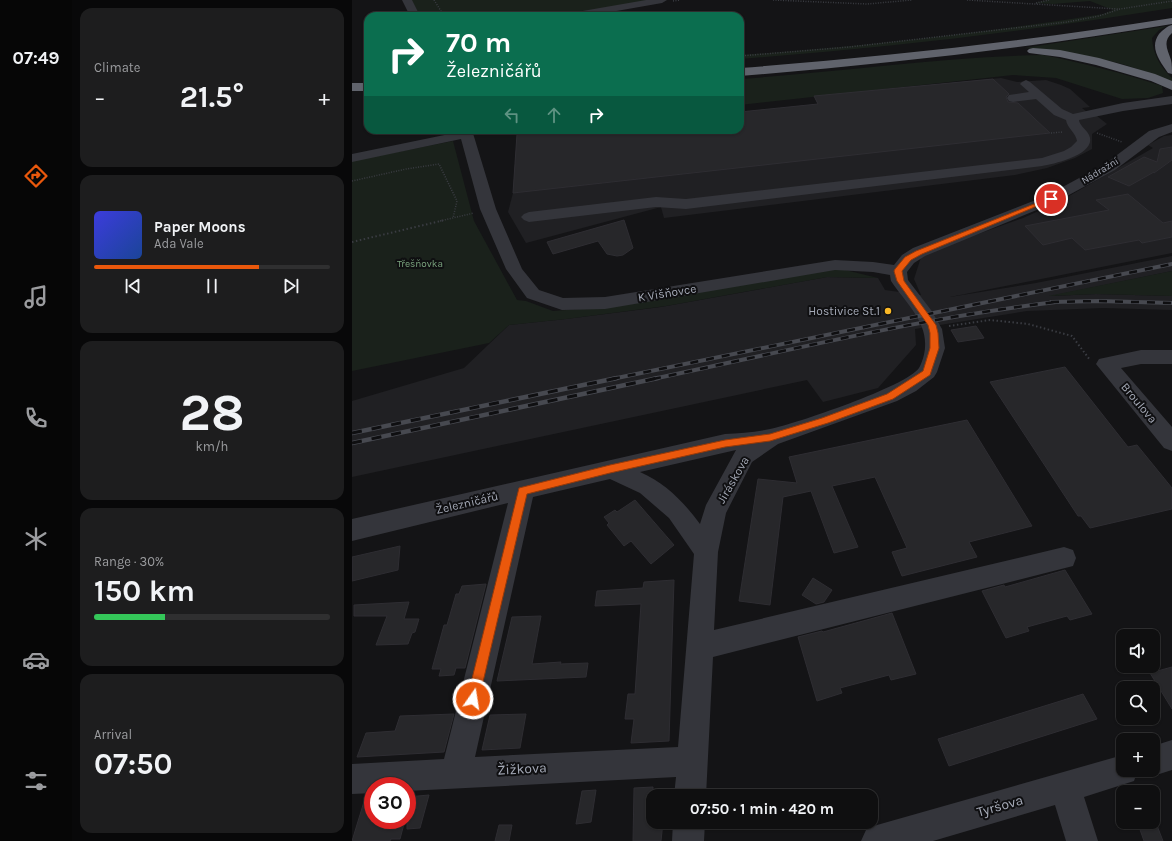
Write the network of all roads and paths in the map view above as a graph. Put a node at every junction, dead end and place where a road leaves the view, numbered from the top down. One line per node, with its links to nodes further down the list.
1 (407, 0): 11 (street)
2 (434, 0): 12 (path)
3 (662, 0): 13 (street)
4 (773, 0): 5 (path)
5 (912, 0)
6 (967, 0): 9 (path)
7 (1049, 0): 9 (path)
8 (1172, 1): 10 (path)
9 (1033, 4): 10 (path)
10 (1120, 9): 18 (path)
11 (413, 12)
12 (442, 12)
13 (594, 12)
14 (1172, 15): 19 (highway)
15 (1172, 21): 17 (highway)
16 (1172, 28): 20 (highway)
17 (940, 54): 21 (highway); 25 (highway)
18 (744, 56)
19 (744, 65)
20 (1172, 70)
21 (744, 72)
22 (352, 80): 23 (highway)
23 (364, 80)
24 (1026, 84): 28 (street)
25 (1172, 86)
26 (352, 87): 27 (highway)
27 (364, 87)
28 (1038, 95): 29 (street); 33 (street)
29 (1013, 98)
30 (1172, 100): 31 (street)
31 (1140, 106): 32 (street); 33 (street)
32 (1172, 106)
33 (1073, 118): 42 (street)
34 (1172, 128): 38 (street, Nádražní)
35 (1097, 133): 38 (path)
36 (457, 134): 39 (street)
37 (467, 134): 41 (street, K Višňovce)
38 (1126, 154): 45 (street, Nádražní)
39 (352, 158)
40 (352, 181): 43 (path)
41 (488, 209): 43 (path); 45 (street, K Višňovce)
42 (529, 217)
43 (453, 218): 44 (path)
44 (352, 242)
45 (898, 271): 46 (street, Jiráskova)
46 (935, 348): 48 (path); 49 (street, Jiráskova)
47 (1172, 357): 48 (street)
48 (1106, 364): 50 (street, Broulova)
49 (770, 438): 51 (street, Železničářů); 54 (street, Jiráskova)
50 (1172, 442)
51 (610, 469): 52 (street, Železničářů); 54 (street)
52 (523, 491): 53 (street, Železničářů); 61 (street)
53 (352, 530)
54 (706, 552): 56 (street, Jiráskova)
55 (1064, 558): 56 (street)
56 (700, 647): 59 (street, Jiráskova)
57 (1172, 755): 58 (street)
58 (1160, 759)
59 (692, 760): 61 (street, Žižkova); 64 (street, Jiráskova)
60 (1116, 772): 63 (street, Tyršova)
61 (456, 773): 62 (street, Žižkova)
62 (352, 779)
63 (1065, 787): 67 (street, Tyršova); 68 (street)
64 (690, 789)
65 (689, 829): 66 (street)
66 (688, 841)
67 (877, 841)
68 (1082, 841)

